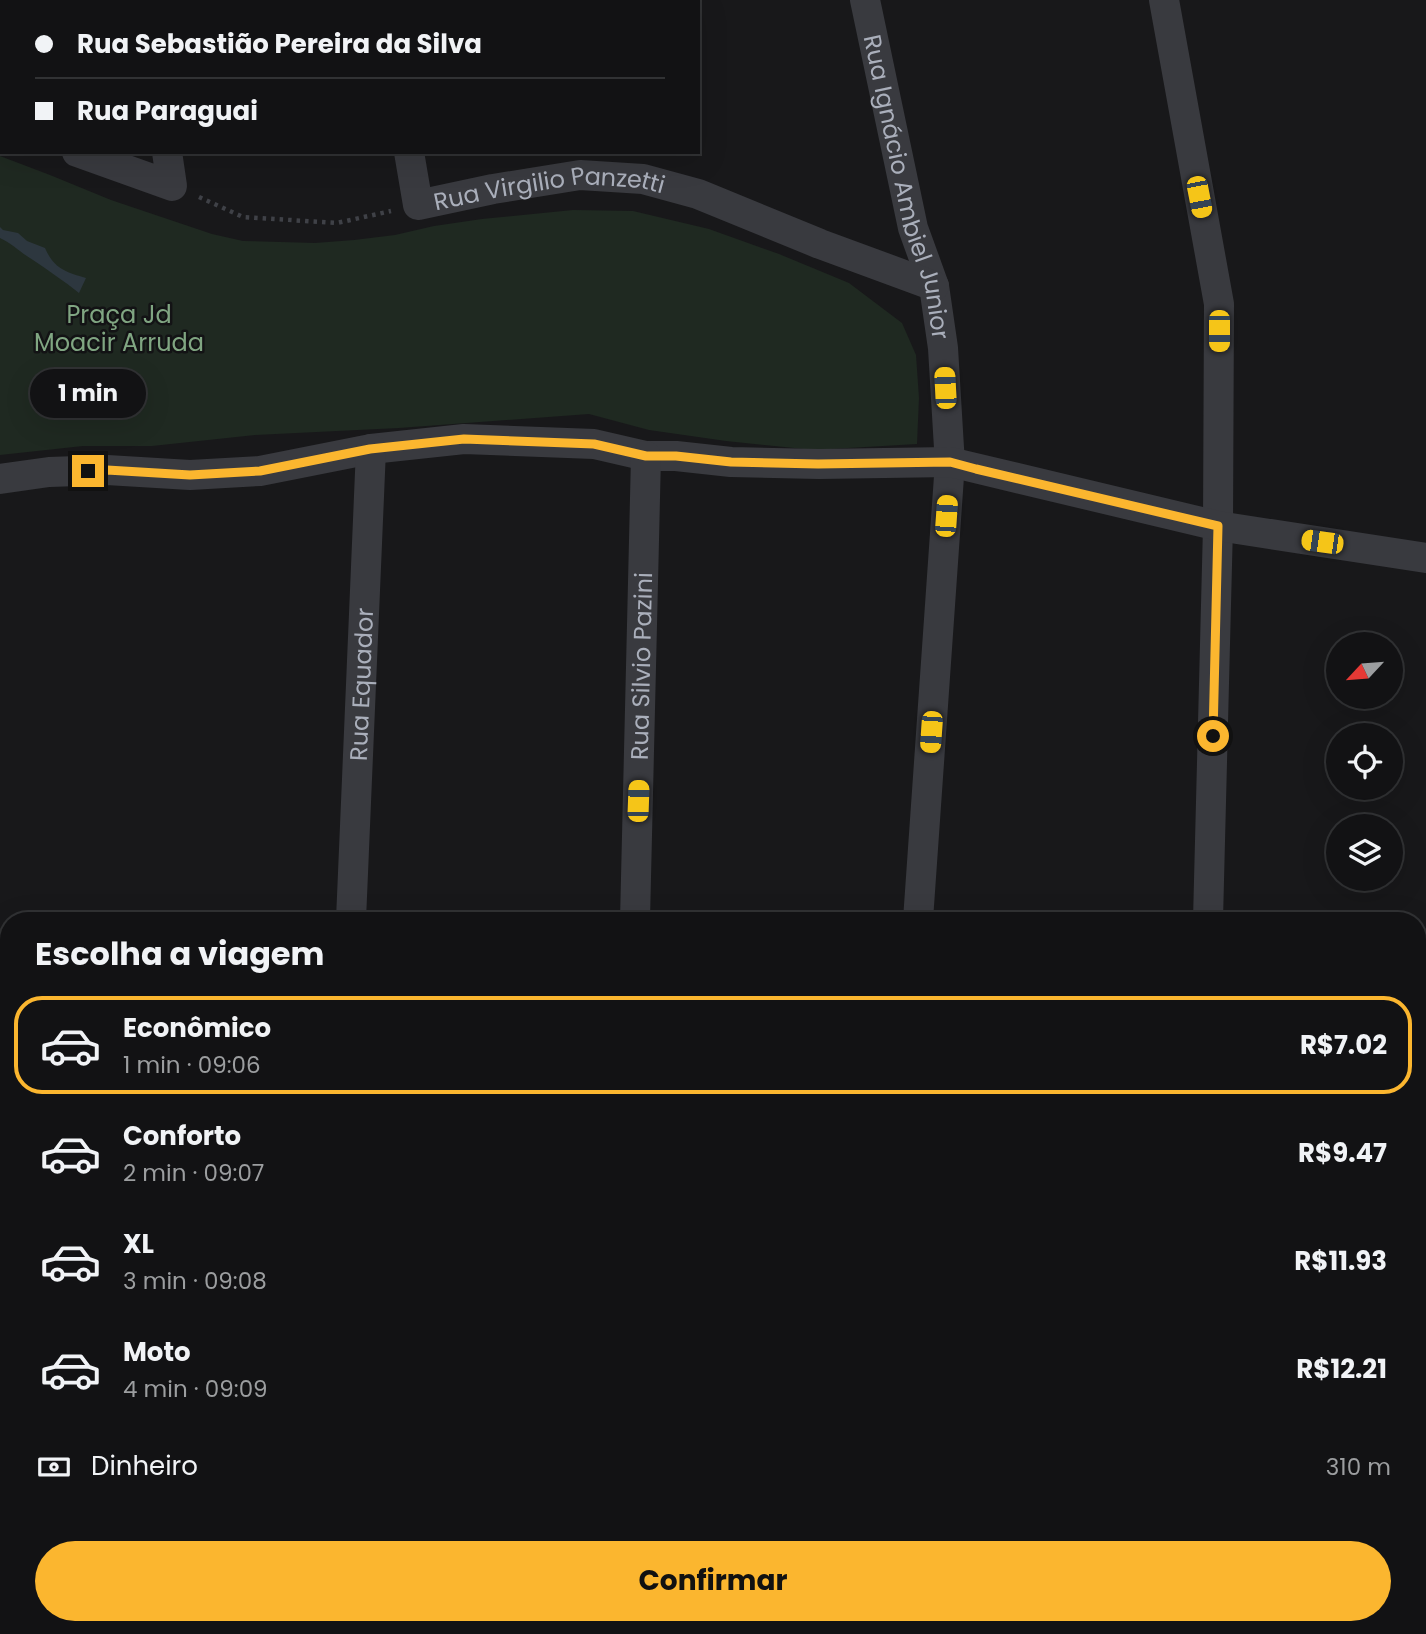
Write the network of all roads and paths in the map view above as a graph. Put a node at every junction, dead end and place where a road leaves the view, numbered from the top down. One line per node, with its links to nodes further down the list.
1 (865, 0): 9 (street, Rua Ignácio Ambiel Junior)
2 (1164, 0): 14 (street)
3 (83, 154): 7 (street)
4 (167, 154): 7 (street)
5 (409, 154): 8 (street)
6 (641, 166): 8 (street, Rua Virgilio Panzetti); 9 (street, Rua Virgilio Panzetti)
7 (172, 186): 8 (path, Rua Virgilio Panzetti)
8 (418, 205)
9 (934, 286): 12 (street, Rua Ignácio Ambiel Junior)
10 (370, 449): 11 (street); 13 (street); 16 (street, Rua Equador)
11 (646, 456): 12 (street); 17 (street, Rua Silvio Pazini)
12 (950, 462): 14 (street); 18 (street, Rua Ignácio Ambiel Junior)
13 (0, 479)
14 (1218, 526): 15 (street); 19 (street)
15 (1426, 558)
16 (351, 912)
17 (635, 912)
18 (919, 912)
19 (1208, 912)

